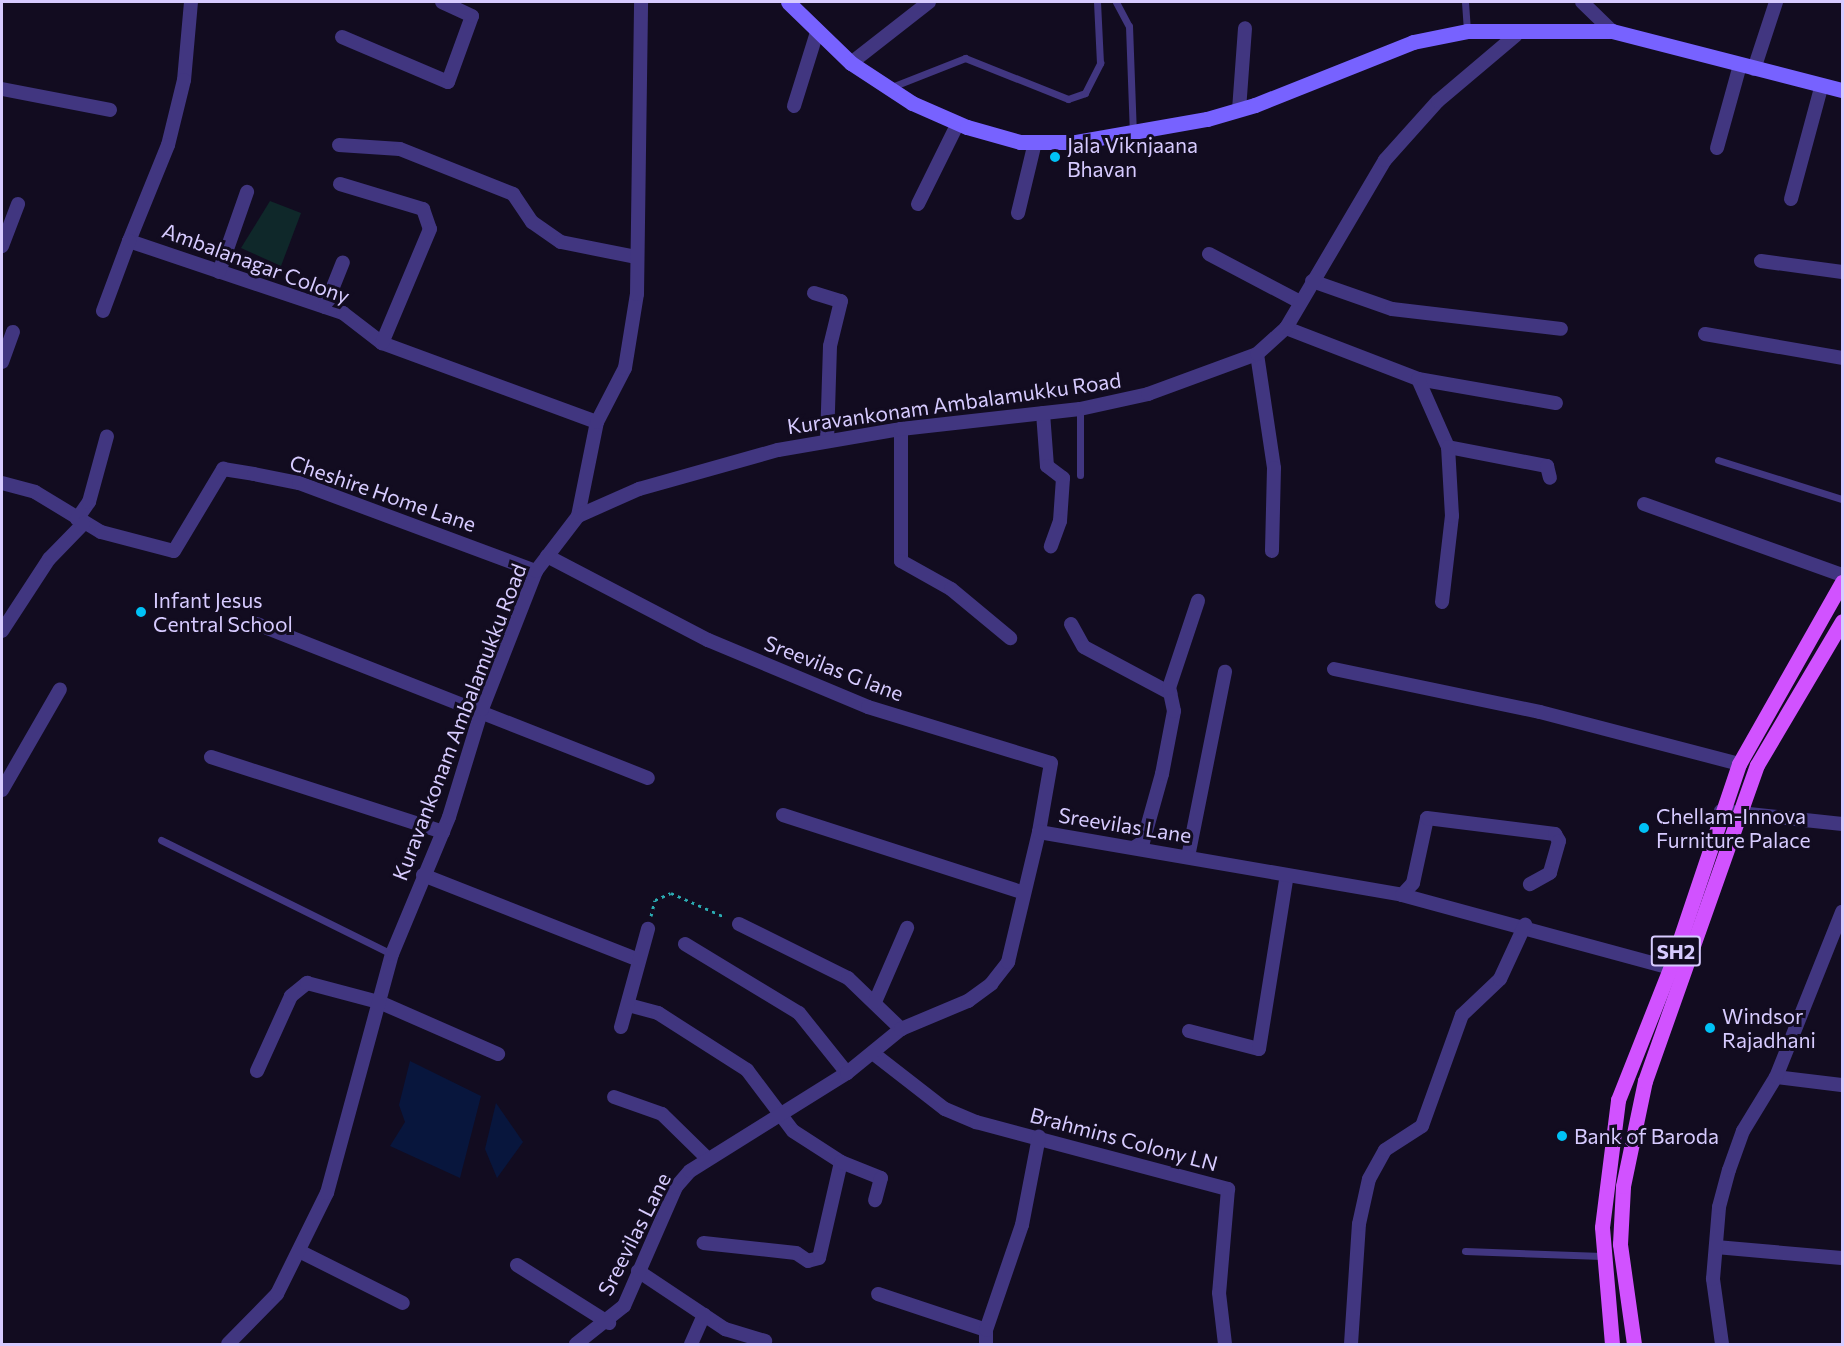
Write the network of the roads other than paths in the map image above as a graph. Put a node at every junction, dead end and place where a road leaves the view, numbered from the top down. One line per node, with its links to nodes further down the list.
1 (191, 2): 37 (street, Ambalanagar Colony)
2 (442, 2): 16 (street)
3 (641, 2): 40 (street)
4 (788, 2): 14 (main road)
5 (929, 2): 17 (street)
6 (1097, 2): 19 (lane)
7 (1116, 2): 27 (lane)
8 (1465, 2): 12 (lane)
9 (1582, 2): 13 (street)
10 (1776, 2): 18 (street)
11 (1245, 28): 25 (street)
12 (1467, 31): 15 (main road); 25 (main road)
13 (1612, 31): 15 (main road); 18 (main road)
14 (818, 32): 17 (main road); 23 (street)
15 (1516, 35): 45 (street, Kuravankonam Ambalamukku Road)
16 (342, 37)
17 (851, 63): 19 (main road)
18 (1747, 67): 20 (main road); 30 (street)
19 (889, 88): 26 (main road)
20 (1821, 88): 22 (main road); 33 (street)
21 (2, 89): 24 (street)
22 (1842, 90)
23 (794, 106)
24 (110, 110)
25 (1239, 110): 27 (main road)
26 (958, 123): 28 (main road); 35 (street)
27 (1133, 134): 28 (main road)
28 (1035, 142): 36 (street)
29 (339, 145): 40 (street)
30 (1717, 147)
31 (340, 184): 54 (street)
32 (248, 192): 43 (street)
33 (1791, 199)
34 (18, 204): 38 (street)
35 (918, 204)
36 (1018, 213)
37 (129, 241): 43 (street, Ambalanagar Colony); 49 (street)
38 (2, 246)
39 (1209, 254): 47 (street)
40 (636, 257): 62 (street)
41 (1761, 261): 44 (street)
42 (343, 262): 48 (street)
43 (219, 272): 48 (street, Ambalanagar Colony)
44 (1842, 272)
45 (1312, 280): 47 (street, Kuravankonam Ambalamukku Road); 51 (street)
46 (814, 293): 65 (street)
47 (1300, 302): 50 (street, Kuravankonam Ambalamukku Road)
48 (325, 307): 54 (street, Ambalanagar Colony)
49 (103, 311)
50 (1286, 328): 55 (street, Kuravankonam Ambalamukku Road); 58 (street)
51 (1561, 329)
52 (13, 332): 57 (street)
53 (1705, 334): 56 (street)
54 (382, 343): 62 (street, Ambalanagar Colony)
55 (1257, 354): 60 (street, Kuravankonam Ambalamukku Road); 76 (street)
56 (1842, 358)
57 (2, 362)
58 (1418, 379): 59 (street); 66 (street)
59 (1556, 404)
60 (1080, 409): 61 (street, Kuravankonam Ambalamukku Road); 68 (lane)
61 (1043, 414): 63 (street, Kuravankonam Ambalamukku Road); 75 (street)
62 (597, 422): 73 (street)
63 (901, 429): 65 (street, Kuravankonam Ambalamukku Road); 87 (street)
64 (107, 436): 74 (street)
65 (827, 440): 73 (street, Kuravankonam Ambalamukku Road)
66 (1448, 447): 69 (street); 82 (street)
67 (1718, 460): 71 (lane)
68 (1080, 475)
69 (1550, 478)
70 (2, 483): 74 (street, Cheshire Home Lane)
71 (1842, 499)
72 (1644, 504): 79 (street)
73 (578, 516): 77 (street, Kuravankonam Ambalamukku Road)
74 (80, 521): 78 (street, Cheshire Home Lane); 86 (street)
75 (1051, 546)
76 (1272, 551)
77 (547, 556): 78 (street, Kuravankonam Ambalamukku Road); 102 (street, Sreevilas G lane)
78 (536, 571): 92 (street, Kuravankonam Ambalamukku Road)
79 (1842, 575)
80 (1842, 582): 94 (main road, SH2)
81 (1198, 601): 91 (street)
82 (1442, 602)
83 (1842, 621): 98 (main road)
84 (256, 624): 92 (street)
85 (1071, 624): 91 (street)
86 (2, 631)
87 (1011, 638)
88 (1334, 669): 94 (street)
89 (1225, 672): 105 (street)
90 (60, 690): 96 (street)
91 (1170, 693): 104 (street)
92 (482, 709): 95 (street); 101 (street, Kuravankonam Ambalamukku Road)
93 (211, 757): 101 (street)
94 (1739, 764): 97 (main road, SH2)
95 (648, 778)
96 (2, 790)
97 (1721, 811): 98 (street); 119 (main road, SH2)
98 (1737, 814): 100 (street); 120 (main road)
99 (783, 815): 109 (street)
100 (1842, 824)
101 (443, 832): 106 (street, Kuravankonam Ambalamukku Road)
102 (1039, 832): 104 (street, Sreevilas Lane); 109 (street, Sreevilas Lane)
103 (161, 840): 117 (lane)
104 (1135, 848): 105 (street, Sreevilas Lane)
105 (1188, 857): 107 (street, Sreevilas Lane)
106 (423, 875): 117 (street, Kuravankonam Ambalamukku Road); 118 (street)
107 (1287, 875): 110 (street, Sreevilas Lane); 126 (street)
108 (1530, 884): 110 (street)
109 (1021, 892): 125 (street, Sreevilas Lane)
110 (1401, 896): 113 (street, Sreevilas Lane)
111 (1842, 912): 131 (street)
112 (739, 924): 122 (street)
113 (1525, 926): 119 (street, Sreevilas Lane); 157 (street)
114 (907, 927): 122 (street)
115 (648, 929): 118 (street)
116 (685, 944): 130 (street)
117 (392, 954): 121 (street, Kuravankonam Ambalamukku Road)
118 (639, 960): 124 (street)
119 (1671, 966): 120 (street, Sreevilas Lane); 143 (main road, SH2)
120 (1686, 973): 159 (main road)
121 (379, 1002): 127 (street); 129 (street); 141 (street, Kuravankonam Ambalamukku Road)
122 (875, 1002): 125 (street)
123 (632, 1006): 134 (street)
124 (621, 1027)
125 (901, 1029): 128 (street, Sreevilas Lane)
126 (1190, 1031)
127 (498, 1054)
128 (874, 1054): 130 (street, Sreevilas Lane); 135 (street, Brahmins Colony LN)
129 (256, 1071)
130 (847, 1073): 134 (street, Sreevilas Lane)
131 (1776, 1077): 132 (street); 140 (street)
132 (1842, 1085)
133 (614, 1097): 136 (street)
134 (779, 1111): 136 (street, Sreevilas Lane); 137 (street)
135 (1039, 1137): 151 (street); 156 (street, Brahmins Colony LN)
136 (708, 1159): 146 (street, Sreevilas Lane)
137 (841, 1162): 138 (street); 139 (street)
138 (875, 1200)
139 (704, 1243)
140 (1716, 1247): 144 (street); 160 (street)
141 (299, 1251): 148 (street); 153 (street, Kuravankonam Ambalamukku Road)
142 (1465, 1251): 143 (lane)
143 (1602, 1256): 158 (main road, SH2)
144 (1842, 1258)
145 (517, 1265): 150 (street)
146 (638, 1271): 149 (street); 150 (street, Sreevilas Lane)
147 (878, 1294): 151 (street)
148 (403, 1303)
149 (704, 1315): 152 (street); 155 (street)
150 (609, 1323): 154 (street, Sreevilas Lane)
151 (986, 1337)
152 (765, 1341)
153 (228, 1344)
154 (576, 1344)
155 (691, 1344)
156 (1224, 1344)
157 (1351, 1344)
158 (1612, 1344)
159 (1634, 1344)
160 (1722, 1344)

